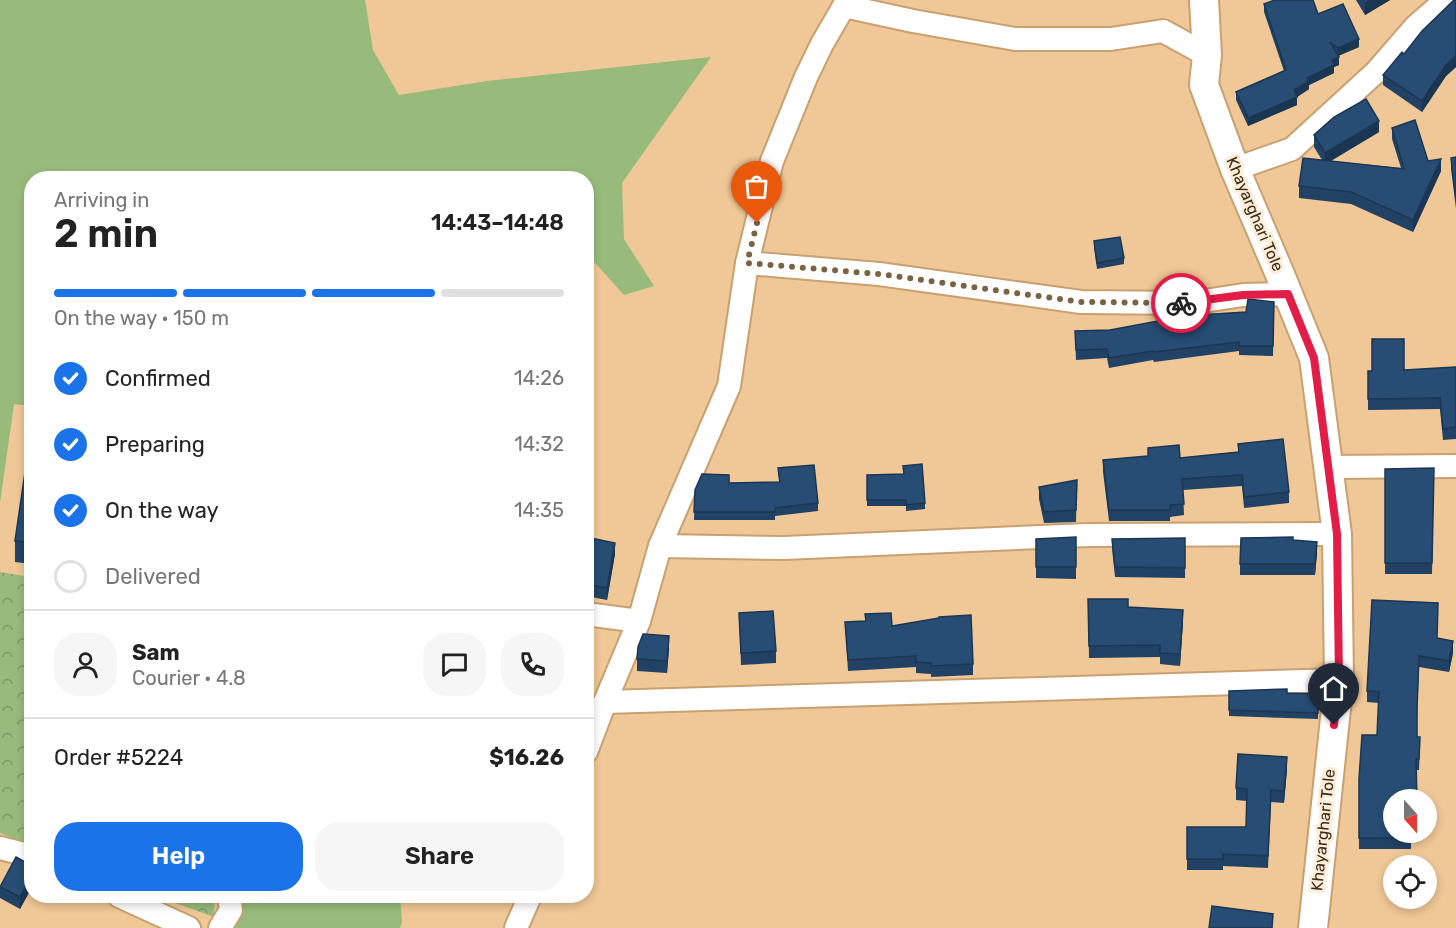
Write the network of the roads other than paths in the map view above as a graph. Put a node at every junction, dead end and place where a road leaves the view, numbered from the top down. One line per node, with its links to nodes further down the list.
1 (1204, 0): 3 (street, Khayarghari Tole)
2 (1446, 0): 4 (street)
3 (1207, 55): 4 (street, Khayarghari Tole); 5 (street)
4 (1235, 169): 6 (street, Khayarghari Tole)
5 (747, 263): 6 (street); 10 (street)
6 (1288, 294): 8 (street, Khayarghari Tole)
7 (1456, 466): 8 (street)
8 (1328, 467): 9 (street, Khayarghari Tole)
9 (1337, 534): 10 (street); 13 (street, Khayarghari Tole)
10 (660, 546): 12 (street)
11 (594, 615): 12 (street)
12 (639, 621): 14 (street)
13 (1339, 680): 14 (street); 22 (street, Khayarghari Tole)
14 (605, 702): 15 (street)
15 (594, 731)
16 (134, 903): 19 (street)
17 (230, 903): 20 (street)
18 (527, 903): 21 (street)
19 (189, 928)
20 (220, 928)
21 (516, 928)
22 (1313, 928)

